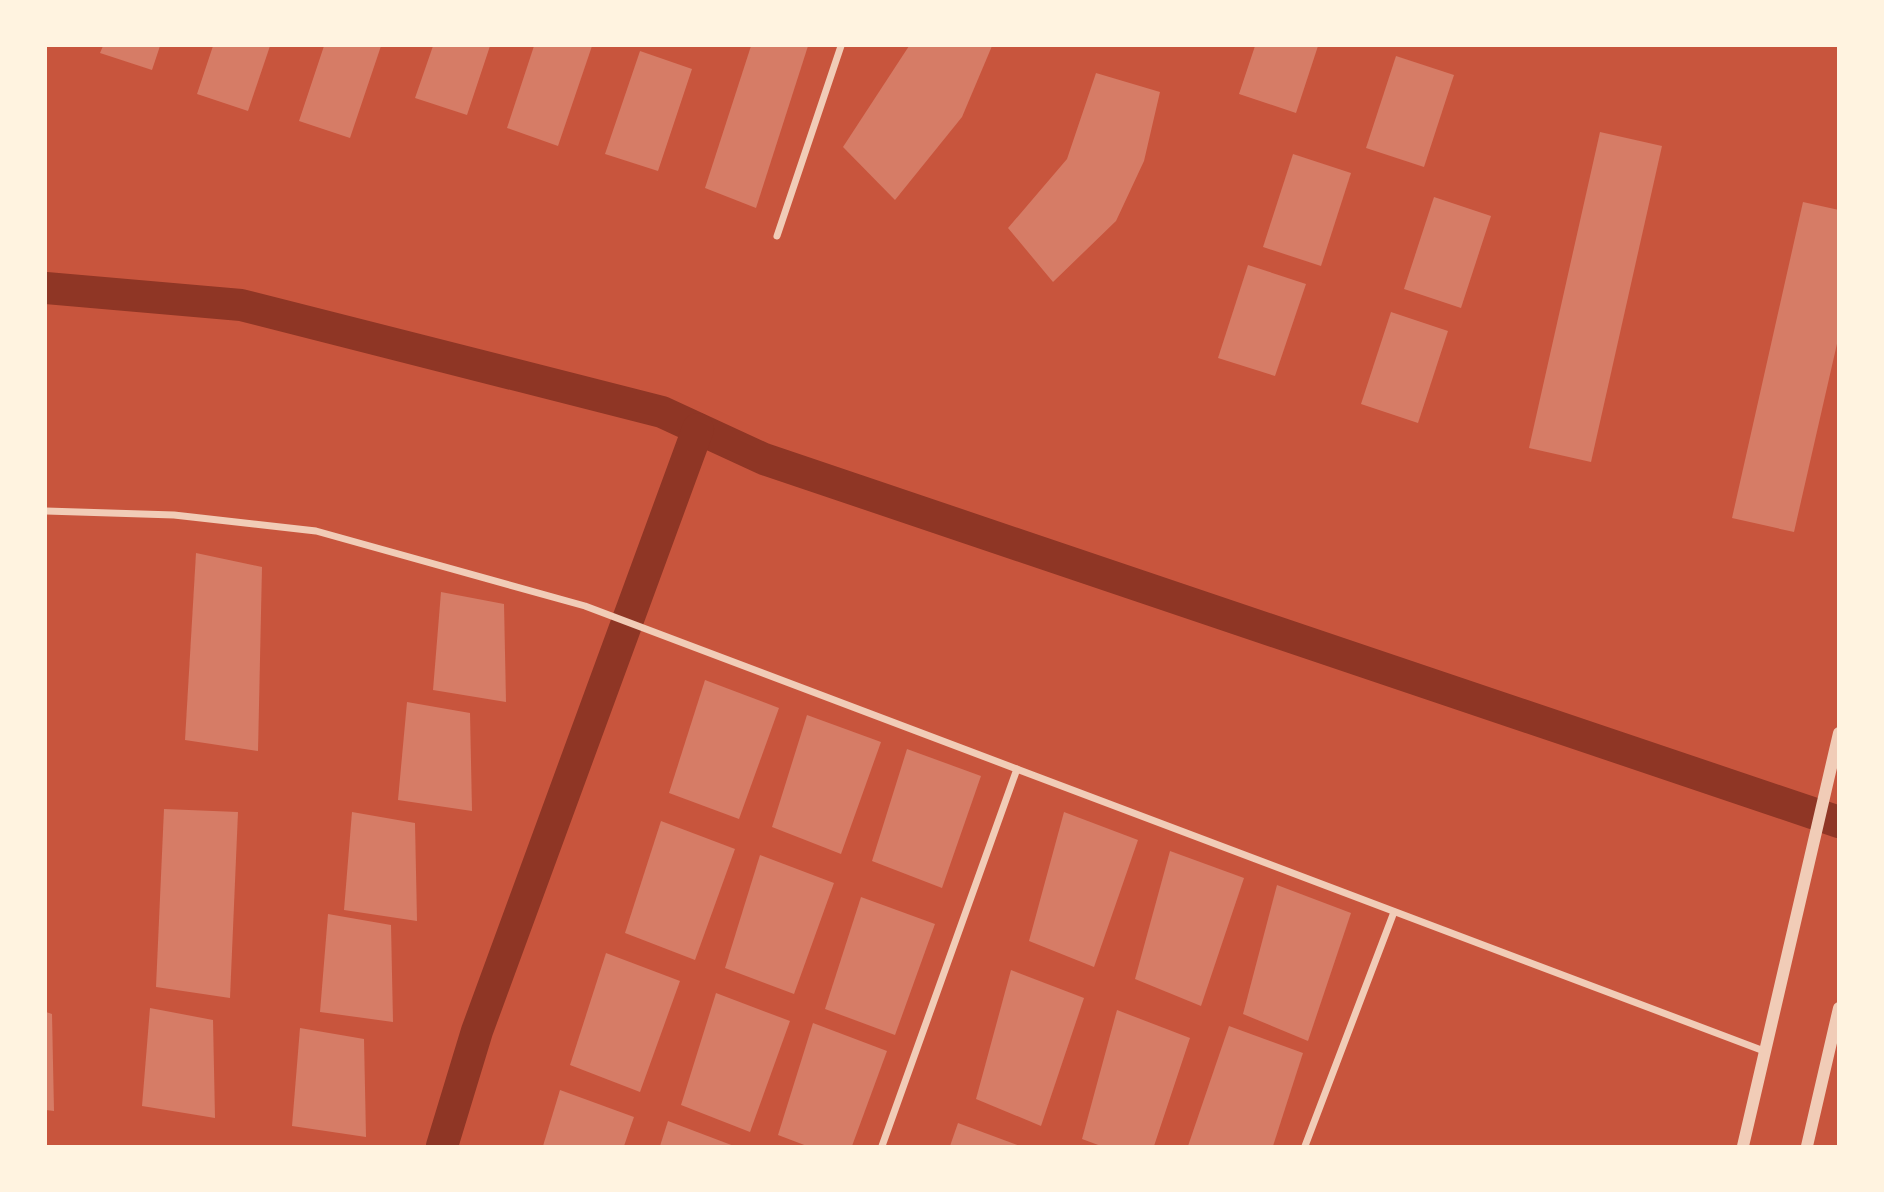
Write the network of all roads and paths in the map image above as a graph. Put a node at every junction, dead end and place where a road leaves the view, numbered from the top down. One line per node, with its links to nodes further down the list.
1 (841, 46): 2 (street)
2 (777, 236)
3 (46, 511): 5 (street)
4 (1839, 733): 8 (street)
5 (1017, 769): 6 (street); 9 (street)
6 (1394, 912): 8 (street); 10 (street)
7 (1839, 1008): 12 (street)
8 (1764, 1051): 11 (street)
9 (882, 1146)
10 (1305, 1146)
11 (1743, 1146)
12 (1807, 1146)

